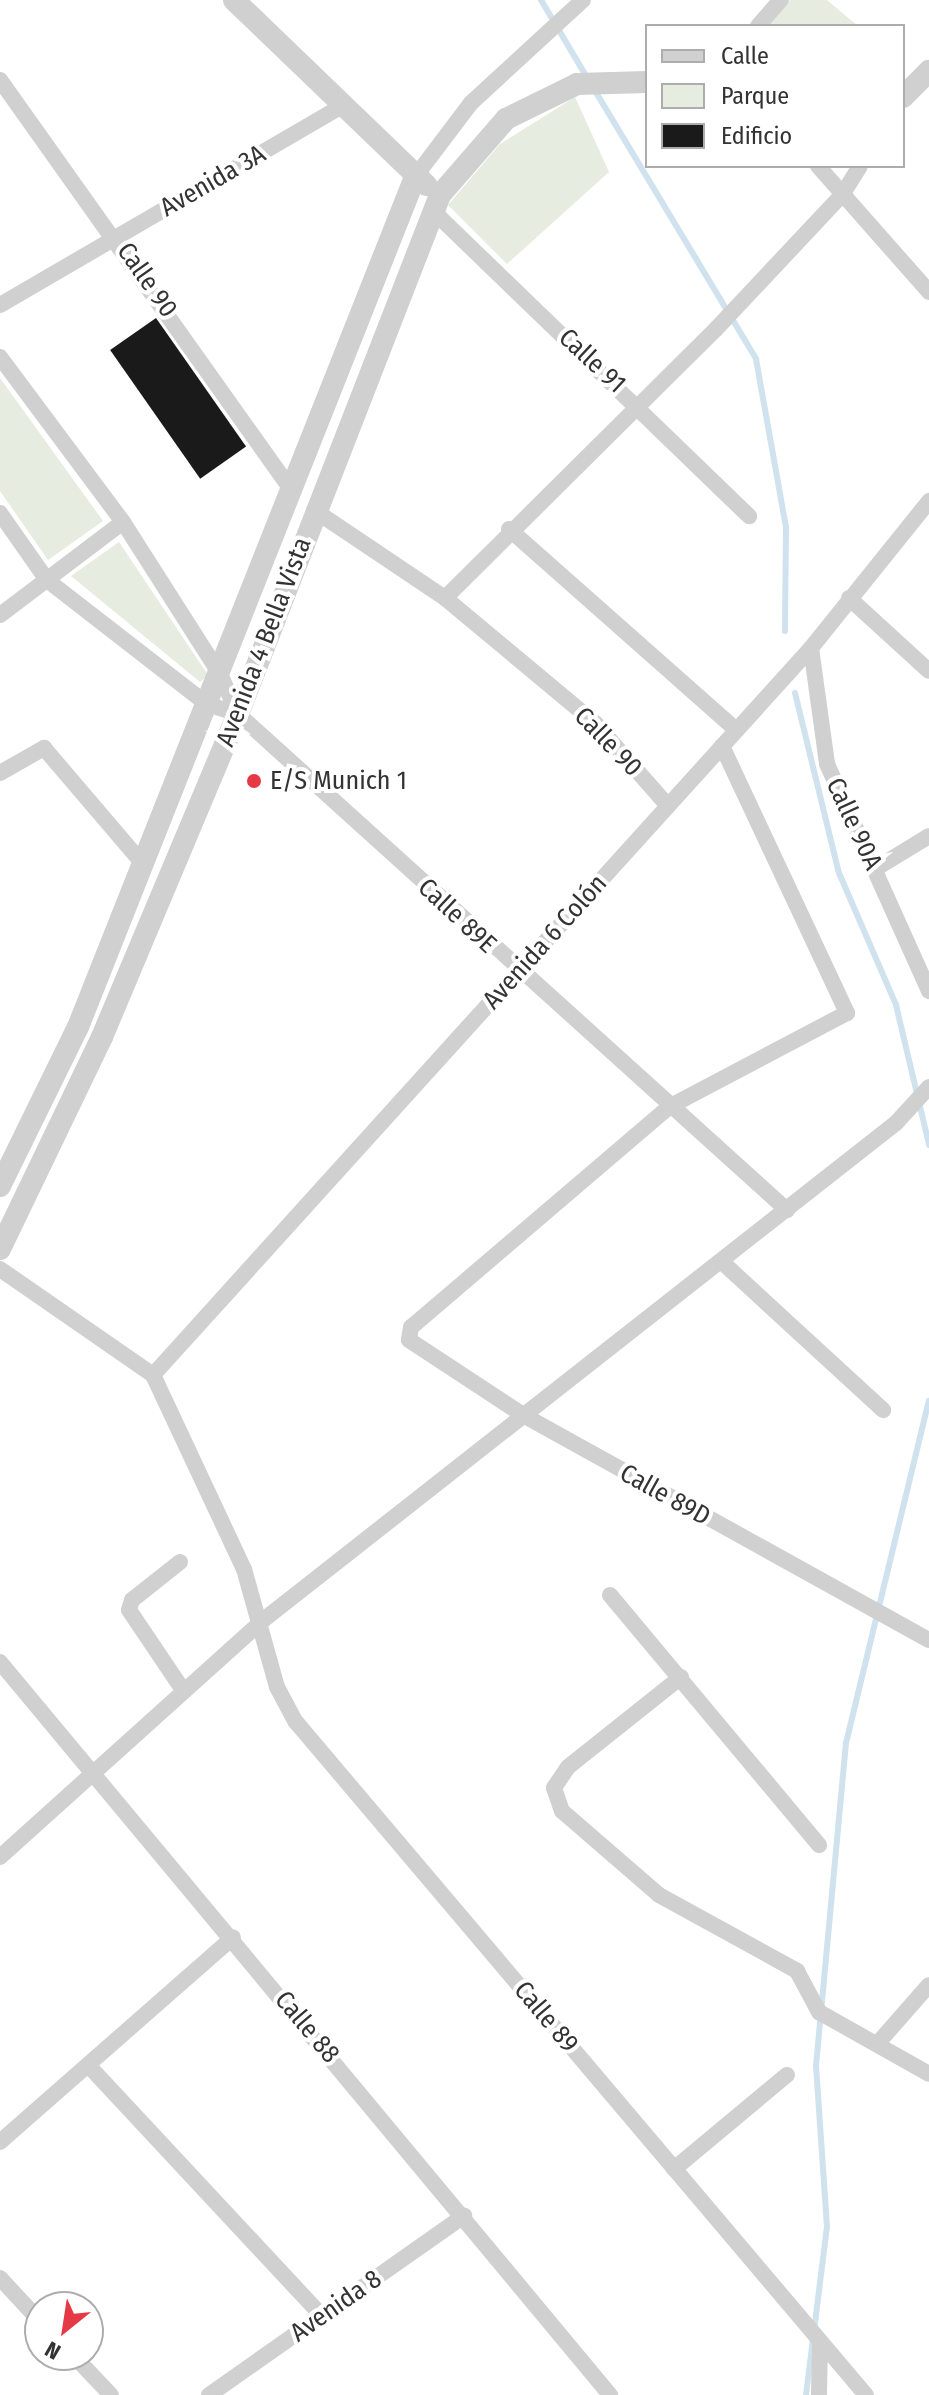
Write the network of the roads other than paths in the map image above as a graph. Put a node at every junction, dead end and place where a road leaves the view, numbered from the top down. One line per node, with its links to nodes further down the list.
1 (234, 0): 9 (street)
2 (583, 0): 12 (street)
3 (781, 0): 4 (street)
4 (760, 24)
5 (929, 71): 8 (street)
6 (638, 79): 14 (street, Avenida 4 Bella Vista)
7 (0, 80): 15 (street, Calle 90)
8 (905, 95)
9 (343, 105): 12 (street); 15 (street, Avenida 3A)
10 (820, 168): 13 (street)
11 (859, 168): 13 (street)
12 (415, 177): 14 (street); 20 (street, Avenida 4 Bella Vista)
13 (842, 195): 16 (street); 19 (street)
14 (436, 202): 19 (street, Calle 91); 22 (street, Avenida 4 Bella Vista)
15 (118, 237): 17 (street, Avenida 3A); 20 (street, Calle 90)
16 (929, 292)
17 (0, 305)
18 (0, 357): 25 (street)
19 (641, 407): 24 (street, Calle 91); 26 (street)
20 (288, 485): 33 (street, Avenida 4 Bella Vista)
21 (929, 501): 29 (street, Avenida 6 Colón)
22 (314, 510): 28 (street, Calle 90); 35 (street, Avenida 4 Bella Vista)
23 (0, 513): 27 (street)
24 (749, 516)
25 (123, 522): 27 (street); 33 (street)
26 (509, 529): 28 (street); 36 (street)
27 (47, 580): 30 (street); 34 (street)
28 (445, 598): 39 (street, Calle 90)
29 (849, 598): 31 (street, Avenida 6 Colón); 32 (street)
30 (0, 615)
31 (811, 648): 36 (street, Avenida 6 Colón); 42 (street, Calle 90A)
32 (929, 671)
33 (220, 674): 34 (street, Avenida 4 Bella Vista); 35 (street)
34 (207, 704): 35 (street); 41 (street, Avenida 4 Bella Vista)
35 (238, 714): 43 (street, Calle 89E); 49 (street, Avenida 4 Bella Vista)
36 (735, 729): 37 (street, Avenida 6 Colón)
37 (722, 746): 39 (street, Avenida 6 Colón); 46 (street)
38 (0, 773): 41 (street)
39 (668, 806): 43 (street, Avenida 6 Colón)
40 (929, 836): 42 (street)
41 (143, 864): 47 (street, Avenida 4 Bella Vista)
42 (875, 869): 44 (street, Calle 90A)
43 (518, 971): 46 (street, Calle 89E); 52 (street, Avenida 6 Colón)
44 (929, 991)
45 (929, 1087): 48 (street)
46 (669, 1107): 48 (street, Calle 89E); 54 (street, Calle 89D)
47 (0, 1186)
48 (787, 1210): 50 (street)
49 (0, 1249)
50 (722, 1262): 53 (street); 54 (street)
51 (0, 1269): 52 (street)
52 (153, 1375): 57 (street, Calle 89)
53 (883, 1410)
54 (523, 1415): 57 (street); 58 (street, Calle 89D)
55 (180, 1562): 61 (street)
56 (610, 1595): 60 (street)
57 (262, 1621): 61 (street); 72 (street, Calle 89)
58 (929, 1640)
59 (0, 1662): 62 (street, Calle 88)
60 (681, 1677): 63 (street); 67 (street)
61 (183, 1690): 62 (street)
62 (90, 1771): 64 (street); 65 (street, Calle 88)
63 (819, 1845)
64 (0, 1857)
65 (233, 1937): 68 (street); 73 (street, Calle 88)
66 (929, 1985): 67 (street)
67 (878, 2043): 69 (street)
68 (88, 2065): 71 (street); 76 (street)
69 (929, 2074)
70 (787, 2075): 72 (street)
71 (0, 2142)
72 (674, 2169): 77 (street, Calle 89)
73 (464, 2216): 76 (street, Avenida 8); 81 (street, Calle 88)
74 (0, 2278): 75 (street)
75 (24, 2304)
76 (322, 2316): 80 (street, Avenida 8)
77 (820, 2344): 82 (street); 83 (street, Calle 89)
78 (88, 2371): 79 (street)
79 (111, 2395)
80 (209, 2395)
81 (610, 2395)
82 (819, 2395)
83 (866, 2395)

